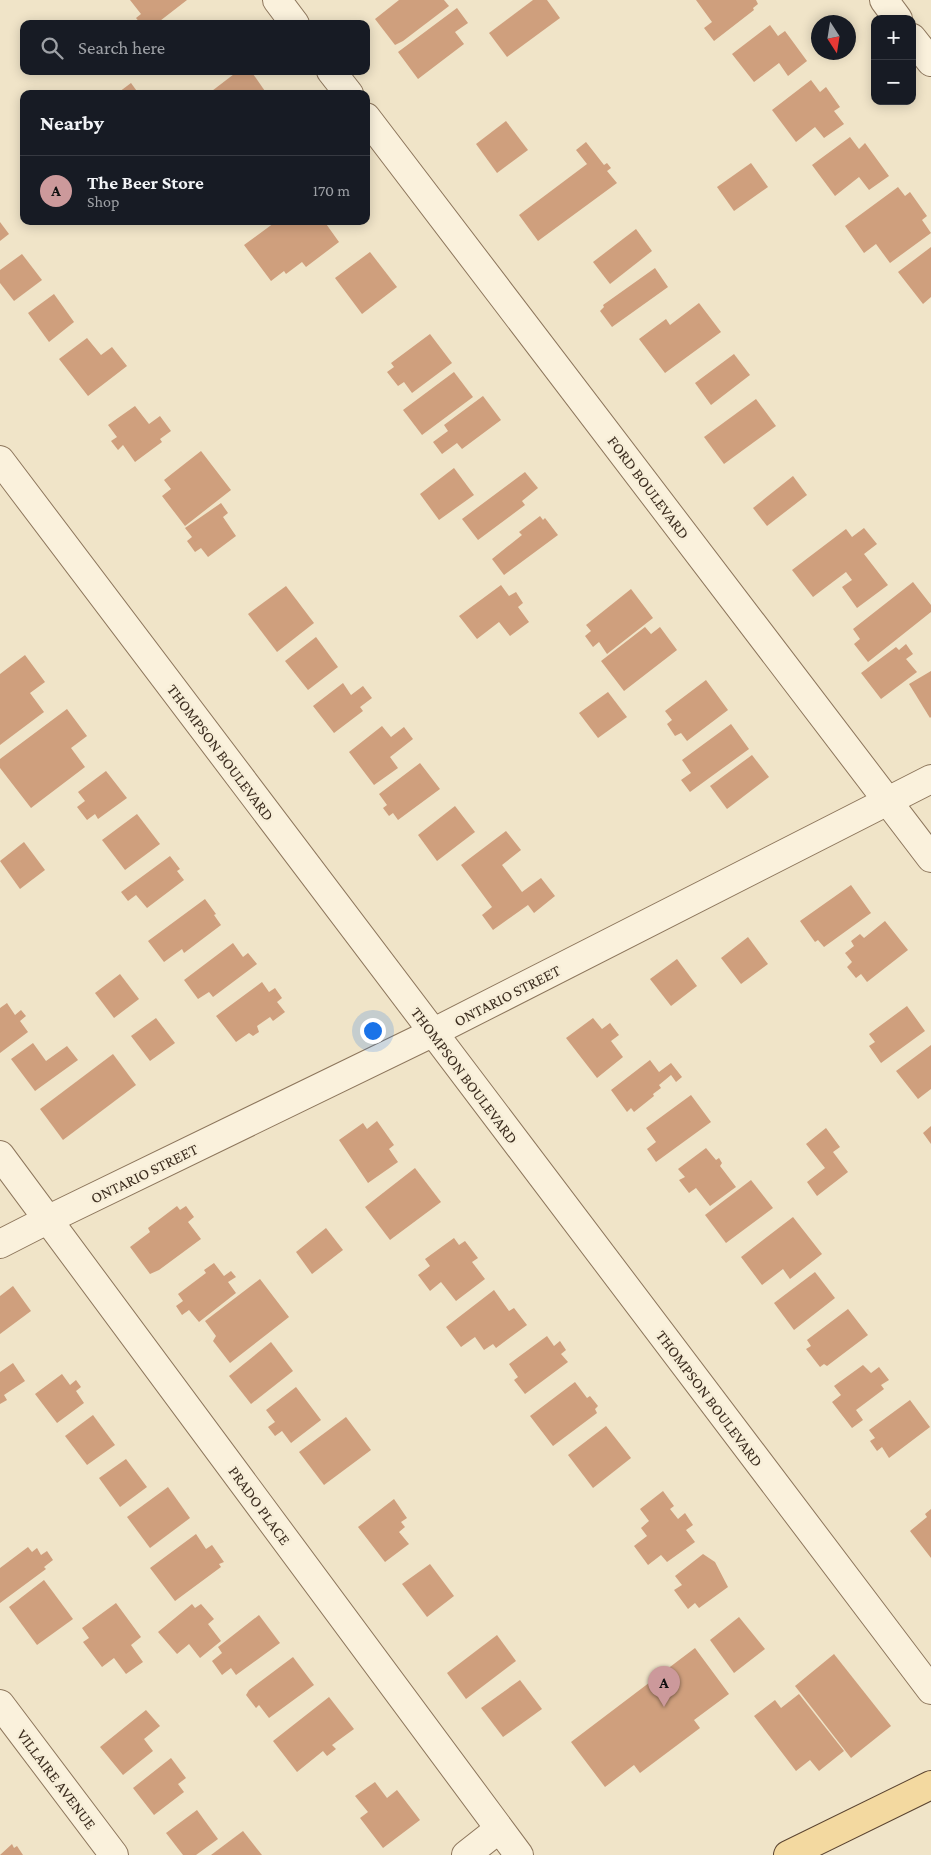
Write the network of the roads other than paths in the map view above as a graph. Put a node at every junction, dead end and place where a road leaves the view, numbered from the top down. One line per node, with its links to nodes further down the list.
1 (277, 0): 4 (street)
2 (884, 0): 3 (street)
3 (895, 15)
4 (292, 20)
5 (916, 43): 6 (street)
6 (931, 62)
7 (334, 75): 8 (street)
8 (345, 90)
9 (370, 122): 12 (street, FORD BOULEVARD)
10 (0, 460): 14 (street, THOMPSON BOULEVARD)
11 (931, 779): 12 (street, ONTARIO STREET)
12 (888, 800): 13 (street, FORD BOULEVARD); 14 (street, ONTARIO STREET)
13 (931, 858)
14 (432, 1033): 16 (street, ONTARIO STREET); 18 (street, THOMPSON BOULEVARD)
15 (0, 1155): 16 (street, PRADO PLACE)
16 (49, 1219): 17 (street, ONTARIO STREET); 21 (street, PRADO PLACE)
17 (0, 1244)
18 (931, 1690)
19 (0, 1704): 22 (street, VILLAIRE AVENUE)
20 (931, 1785): 25 (main road)
21 (500, 1829): 23 (street); 24 (street, PRADO PLACE)
22 (114, 1855)
23 (466, 1855)
24 (519, 1855)
25 (788, 1855)

